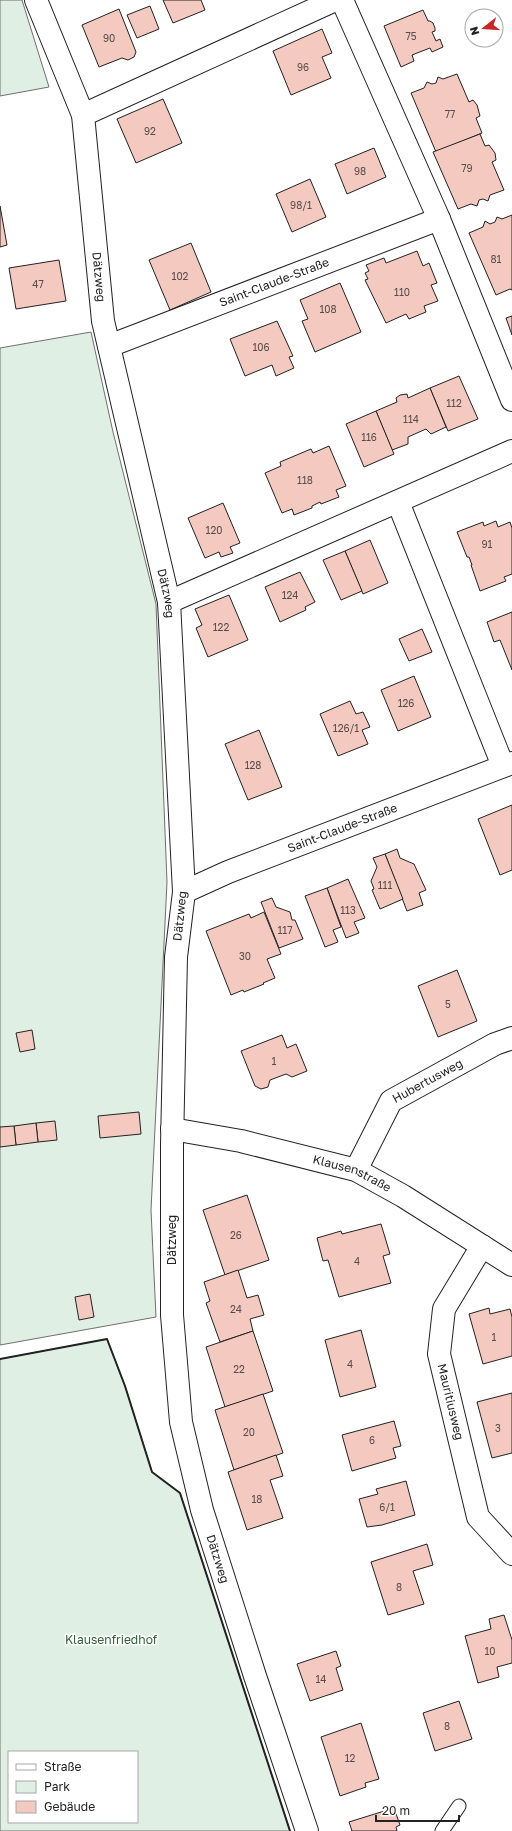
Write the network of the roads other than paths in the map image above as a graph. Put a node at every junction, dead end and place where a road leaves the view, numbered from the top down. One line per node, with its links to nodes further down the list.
1 (36, 0): 4 (street, Dätzweg)
2 (335, 0): 4 (street)
3 (342, 0): 5 (street)
4 (83, 115): 6 (street, Dätzweg)
5 (440, 219): 6 (street, Saint-Claude-Straße); 7 (street)
6 (109, 346): 10 (street, Dätzweg)
7 (512, 400)
8 (512, 451): 9 (street)
9 (398, 502): 10 (street); 11 (street, Saint-Claude-Straße)
10 (169, 602): 12 (street, Dätzweg)
11 (507, 765): 12 (street, Saint-Claude-Straße)
12 (184, 892): 14 (street, Dätzweg)
13 (512, 1038): 15 (street, Hubertusweg)
14 (172, 1129): 15 (street, Klausenstraße); 20 (street, Dätzweg)
15 (356, 1170): 16 (street, Klausenstraße)
16 (482, 1246): 17 (street, Klausenstraße); 18 (street, Mauritiusweg)
17 (512, 1265)
18 (512, 1554)
19 (459, 1806): 21 (lane)
20 (307, 1831)
21 (442, 1831)

